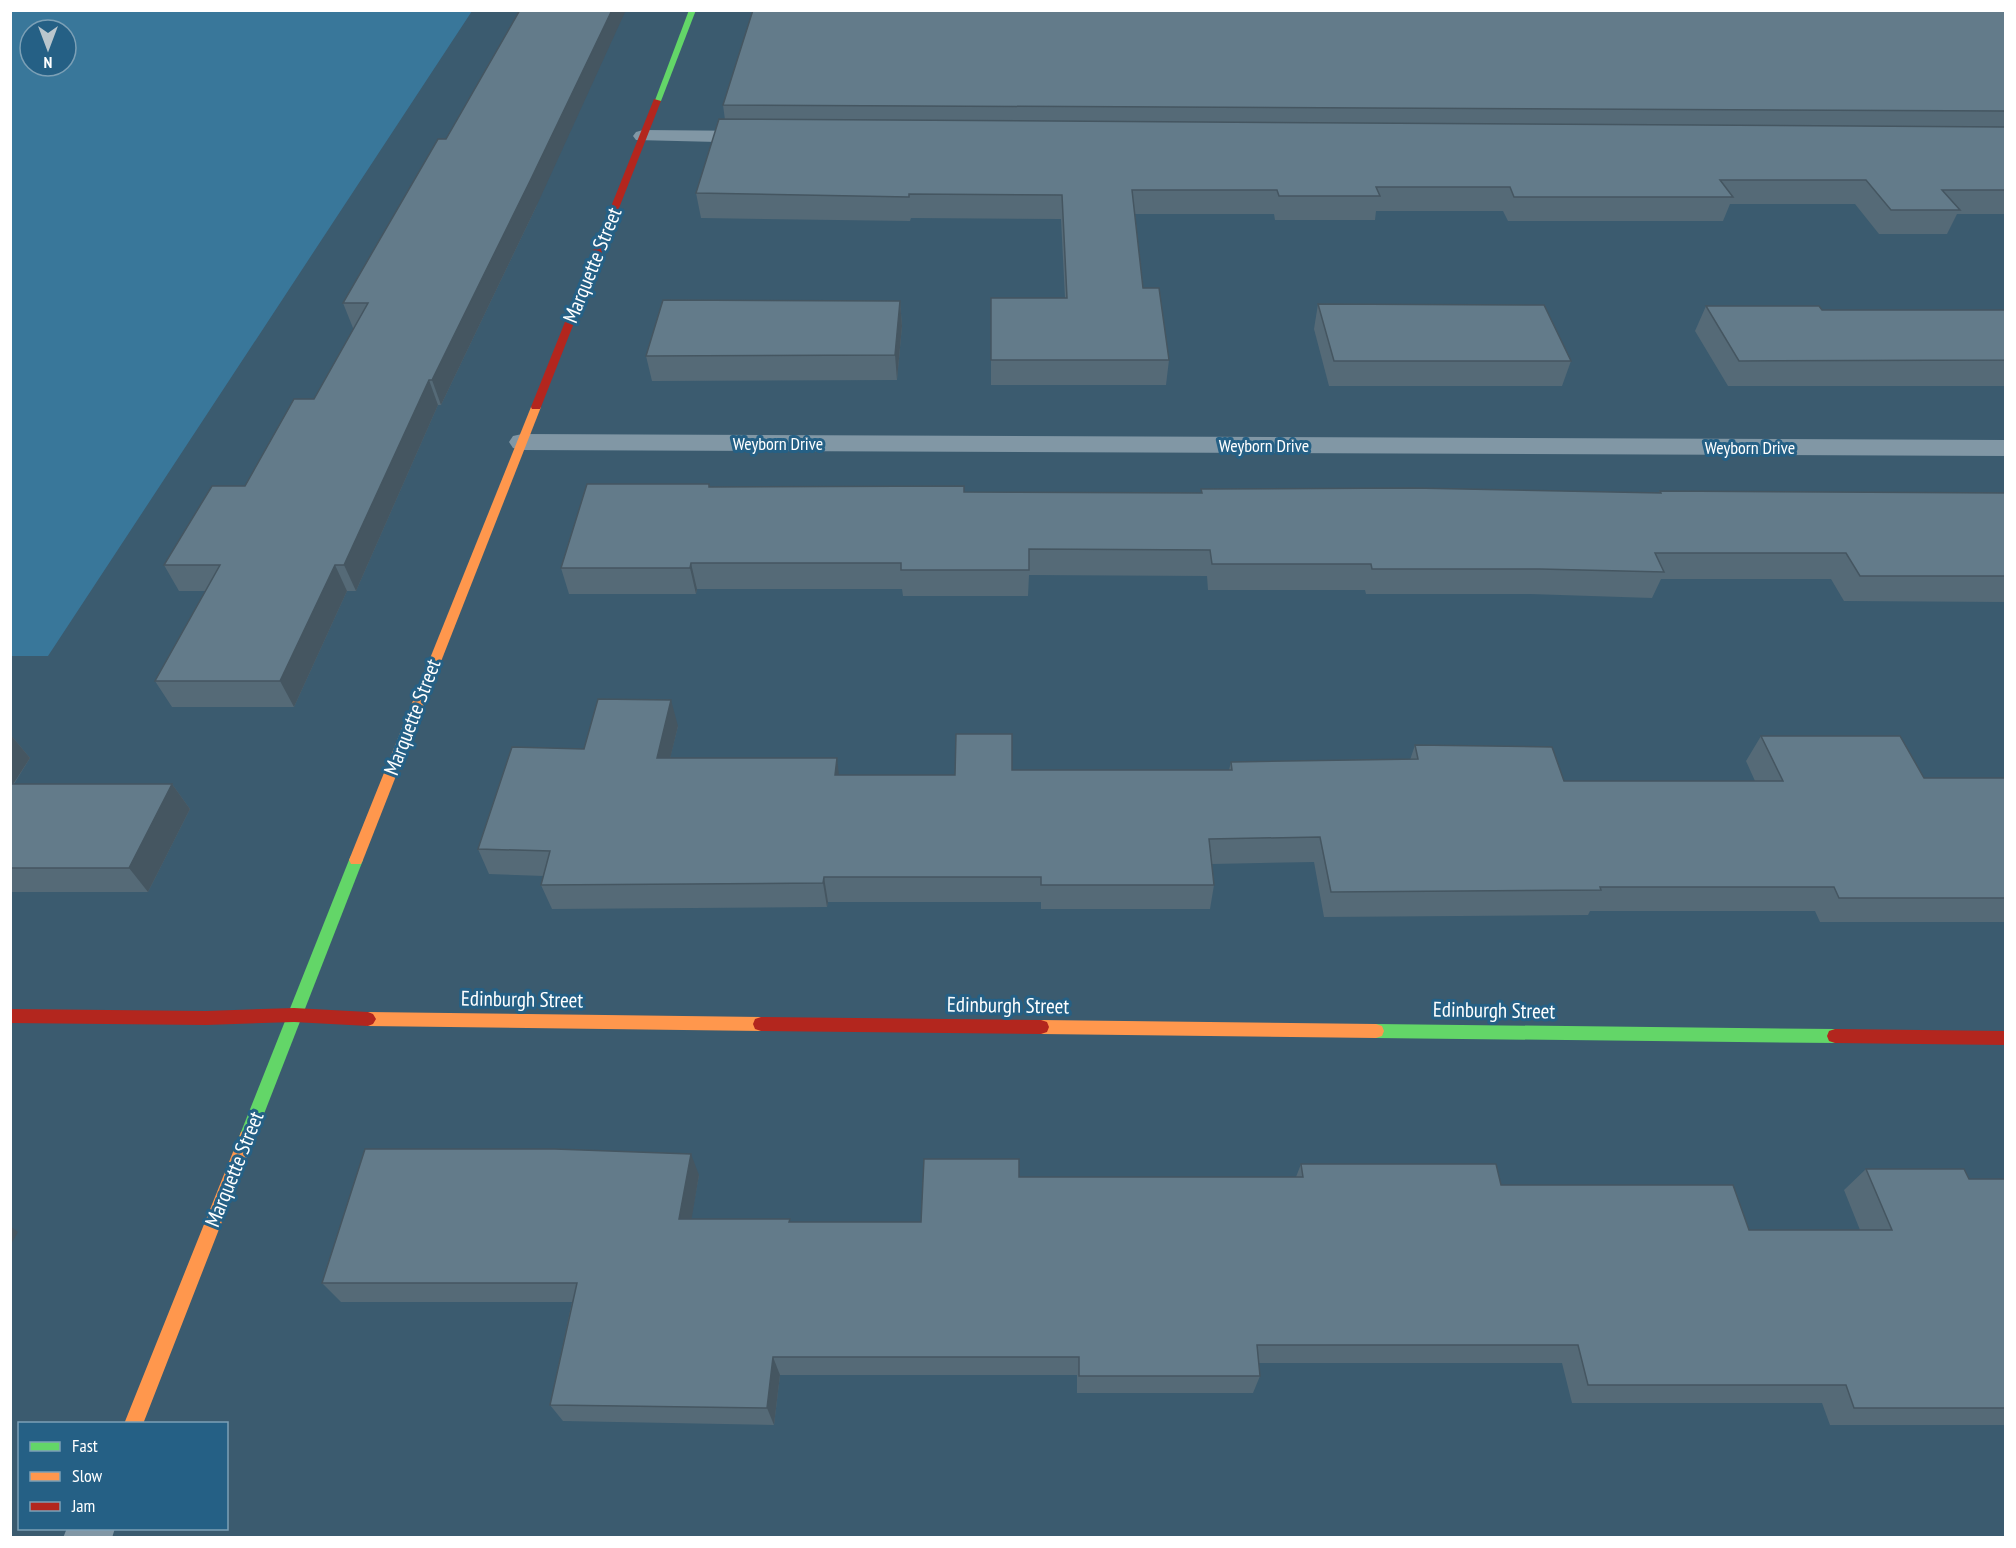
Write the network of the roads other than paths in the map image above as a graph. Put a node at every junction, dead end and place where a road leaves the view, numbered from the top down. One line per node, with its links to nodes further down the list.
1 (693, 10): 2 (street, Marquette Street)
2 (643, 136): 3 (street); 4 (street, Marquette Street)
3 (779, 137)
4 (522, 442): 5 (street, Weyborn Drive); 6 (street, Marquette Street)
5 (2006, 448)
6 (294, 1015): 7 (street, Edinburgh Street); 8 (street, Edinburgh Street); 9 (street, Marquette Street)
7 (10, 1016)
8 (2006, 1038)
9 (134, 1422)

